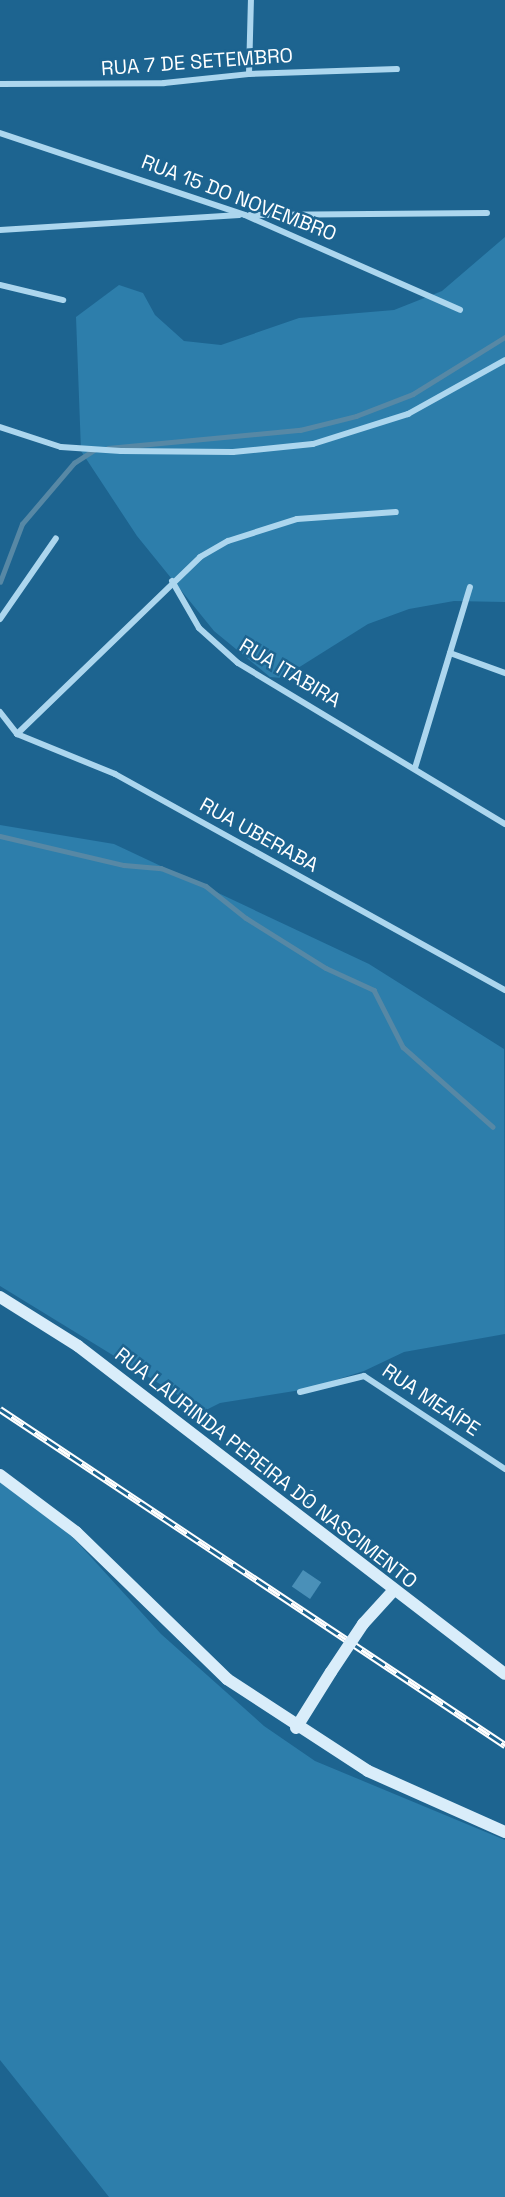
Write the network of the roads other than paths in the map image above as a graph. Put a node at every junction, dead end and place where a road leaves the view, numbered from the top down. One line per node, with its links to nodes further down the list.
1 (251, 0): 3 (street)
2 (397, 69): 3 (street, RUA 7 DE SETEMBRO)
3 (249, 74): 4 (street, RUA 7 DE SETEMBRO)
4 (0, 84)
5 (0, 134): 7 (street, RUA 15 DO NOVEMBRO)
6 (487, 213): 7 (street)
7 (245, 215): 8 (street); 11 (street, RUA 15 DO NOVEMBRO)
8 (0, 230)
9 (0, 285): 10 (street)
10 (63, 300)
11 (460, 310)
12 (505, 360): 13 (street)
13 (0, 427)
14 (396, 512): 16 (street)
15 (56, 538): 18 (street)
16 (172, 581): 22 (street); 23 (street, RUA ITABIRA)
17 (470, 587): 19 (street)
18 (0, 619)
19 (450, 653): 20 (street); 23 (street)
20 (505, 673)
21 (0, 712): 22 (street)
22 (17, 734): 25 (street, RUA UBERABA)
23 (415, 768): 24 (street, RUA ITABIRA)
24 (505, 824)
25 (505, 990)
26 (0, 1297): 30 (street, RUA LAURINDA PEREIRA DO NASCIMENTO)
27 (300, 1392): 28 (street, RUA MEAÍPE)
28 (505, 1469)
29 (0, 1475): 32 (street)
30 (393, 1592): 31 (street, RUA LAURINDA PEREIRA DO NASCIMENTO); 32 (street, bridge)
31 (502, 1671)
32 (296, 1728): 33 (street)
33 (505, 1832)

